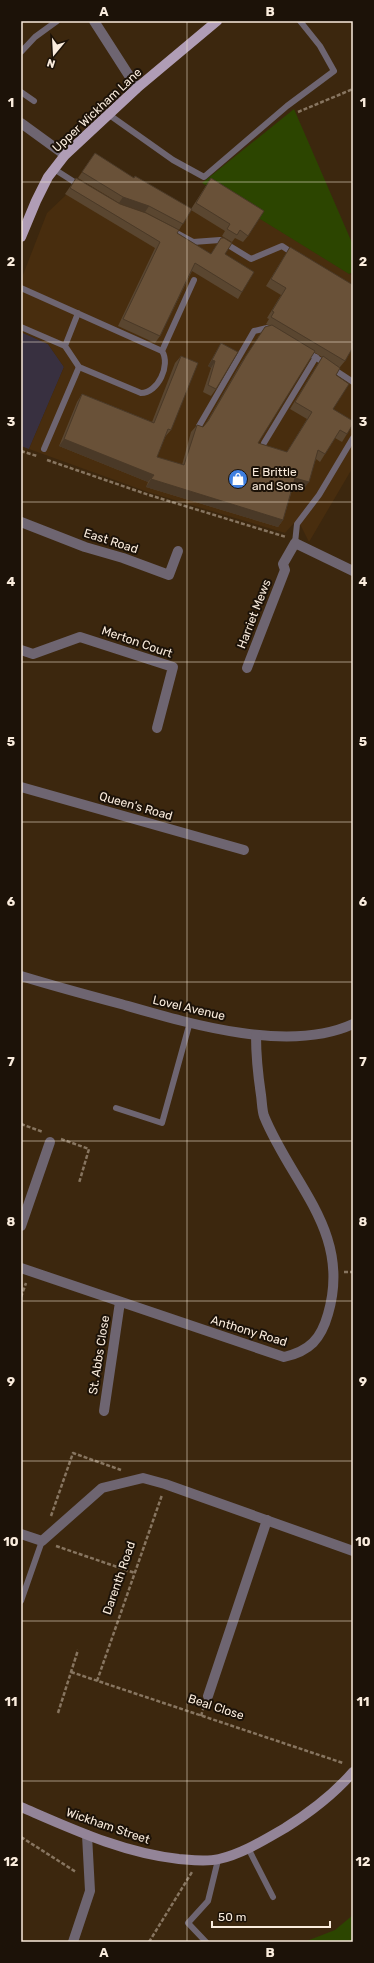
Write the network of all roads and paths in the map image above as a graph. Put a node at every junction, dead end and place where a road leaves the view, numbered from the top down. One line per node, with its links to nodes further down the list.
1 (57, 21): 5 (lane)
2 (94, 21): 6 (street)
3 (217, 21): 6 (main road, Upper Wickham Lane)
4 (300, 21): 11 (lane)
5 (21, 52)
6 (137, 88): 11 (main road, Upper Wickham Lane)
7 (353, 90): 10 (path)
8 (21, 92): 9 (lane)
9 (34, 101)
10 (296, 113)
11 (108, 114): 13 (main road, Upper Wickham Lane)
12 (21, 123): 13 (street)
13 (65, 155): 14 (main road, Upper Wickham Lane)
14 (54, 169): 15 (lane); 17 (main road, Upper Wickham Lane)
15 (85, 188)
16 (162, 225): 18 (lane)
17 (21, 237)
18 (302, 258)
19 (194, 280): 26 (lane)
20 (21, 288): 21 (lane)
21 (78, 314): 24 (lane); 26 (lane)
22 (21, 327): 24 (lane)
23 (279, 335): 30 (lane)
24 (65, 346): 28 (lane)
25 (298, 346): 27 (lane)
26 (162, 351): 28 (lane)
27 (316, 357): 29 (lane); 32 (lane)
28 (79, 367): 33 (lane)
29 (353, 382)
30 (199, 426)
31 (353, 438): 36 (lane)
32 (264, 443)
33 (44, 449)
34 (21, 451): 36 (path)
35 (21, 522): 37 (street, East Road)
36 (294, 543): 38 (street); 40 (street, Harriet Mews)
37 (178, 551)
38 (353, 571)
39 (21, 650): 41 (street, Merton Court)
40 (247, 668)
41 (157, 728)
42 (21, 787): 43 (street, Queen's Road)
43 (244, 850)
44 (21, 976): 45 (street, Lovel Avenue)
45 (190, 1022): 47 (street, Lovel Avenue); 48 (lane)
46 (353, 1024): 47 (street, Lovel Avenue)
47 (256, 1035): 54 (street, Anthony Road)
48 (116, 1108)
49 (21, 1124): 50 (path)
50 (51, 1138): 51 (path); 52 (street)
51 (79, 1183)
52 (21, 1226)
53 (21, 1268): 54 (street, Anthony Road)
54 (120, 1302): 55 (street, St. Abbs Close)
55 (104, 1410)
56 (143, 1478): 57 (street); 58 (path); 61 (street)
57 (165, 1484): 59 (street); 63 (path, Darenth Road)
58 (50, 1519)
59 (267, 1520): 62 (street); 68 (street, Beal Close)
60 (21, 1534): 61 (street)
61 (42, 1541): 63 (path); 64 (lane)
62 (353, 1551)
63 (135, 1574): 67 (path, Darenth Road)
64 (21, 1601)
65 (78, 1650): 66 (path)
66 (71, 1672): 67 (path, Beal Close); 69 (path)
67 (98, 1682): 70 (path, Beal Close)
68 (208, 1696)
69 (58, 1712)
70 (346, 1764)
71 (353, 1772): 75 (street, Wickham Street)
72 (21, 1806): 73 (street, Wickham Street)
73 (87, 1835): 77 (street, Wickham Street); 78 (street)
74 (21, 1836): 78 (path)
75 (248, 1848): 76 (street, Wickham Street); 79 (lane)
76 (218, 1860): 77 (street, Wickham Street); 82 (lane)
77 (199, 1861): 81 (path)
78 (90, 1882): 80 (street)
79 (273, 1897)
80 (73, 1942)
81 (149, 1942)
82 (206, 1942)

